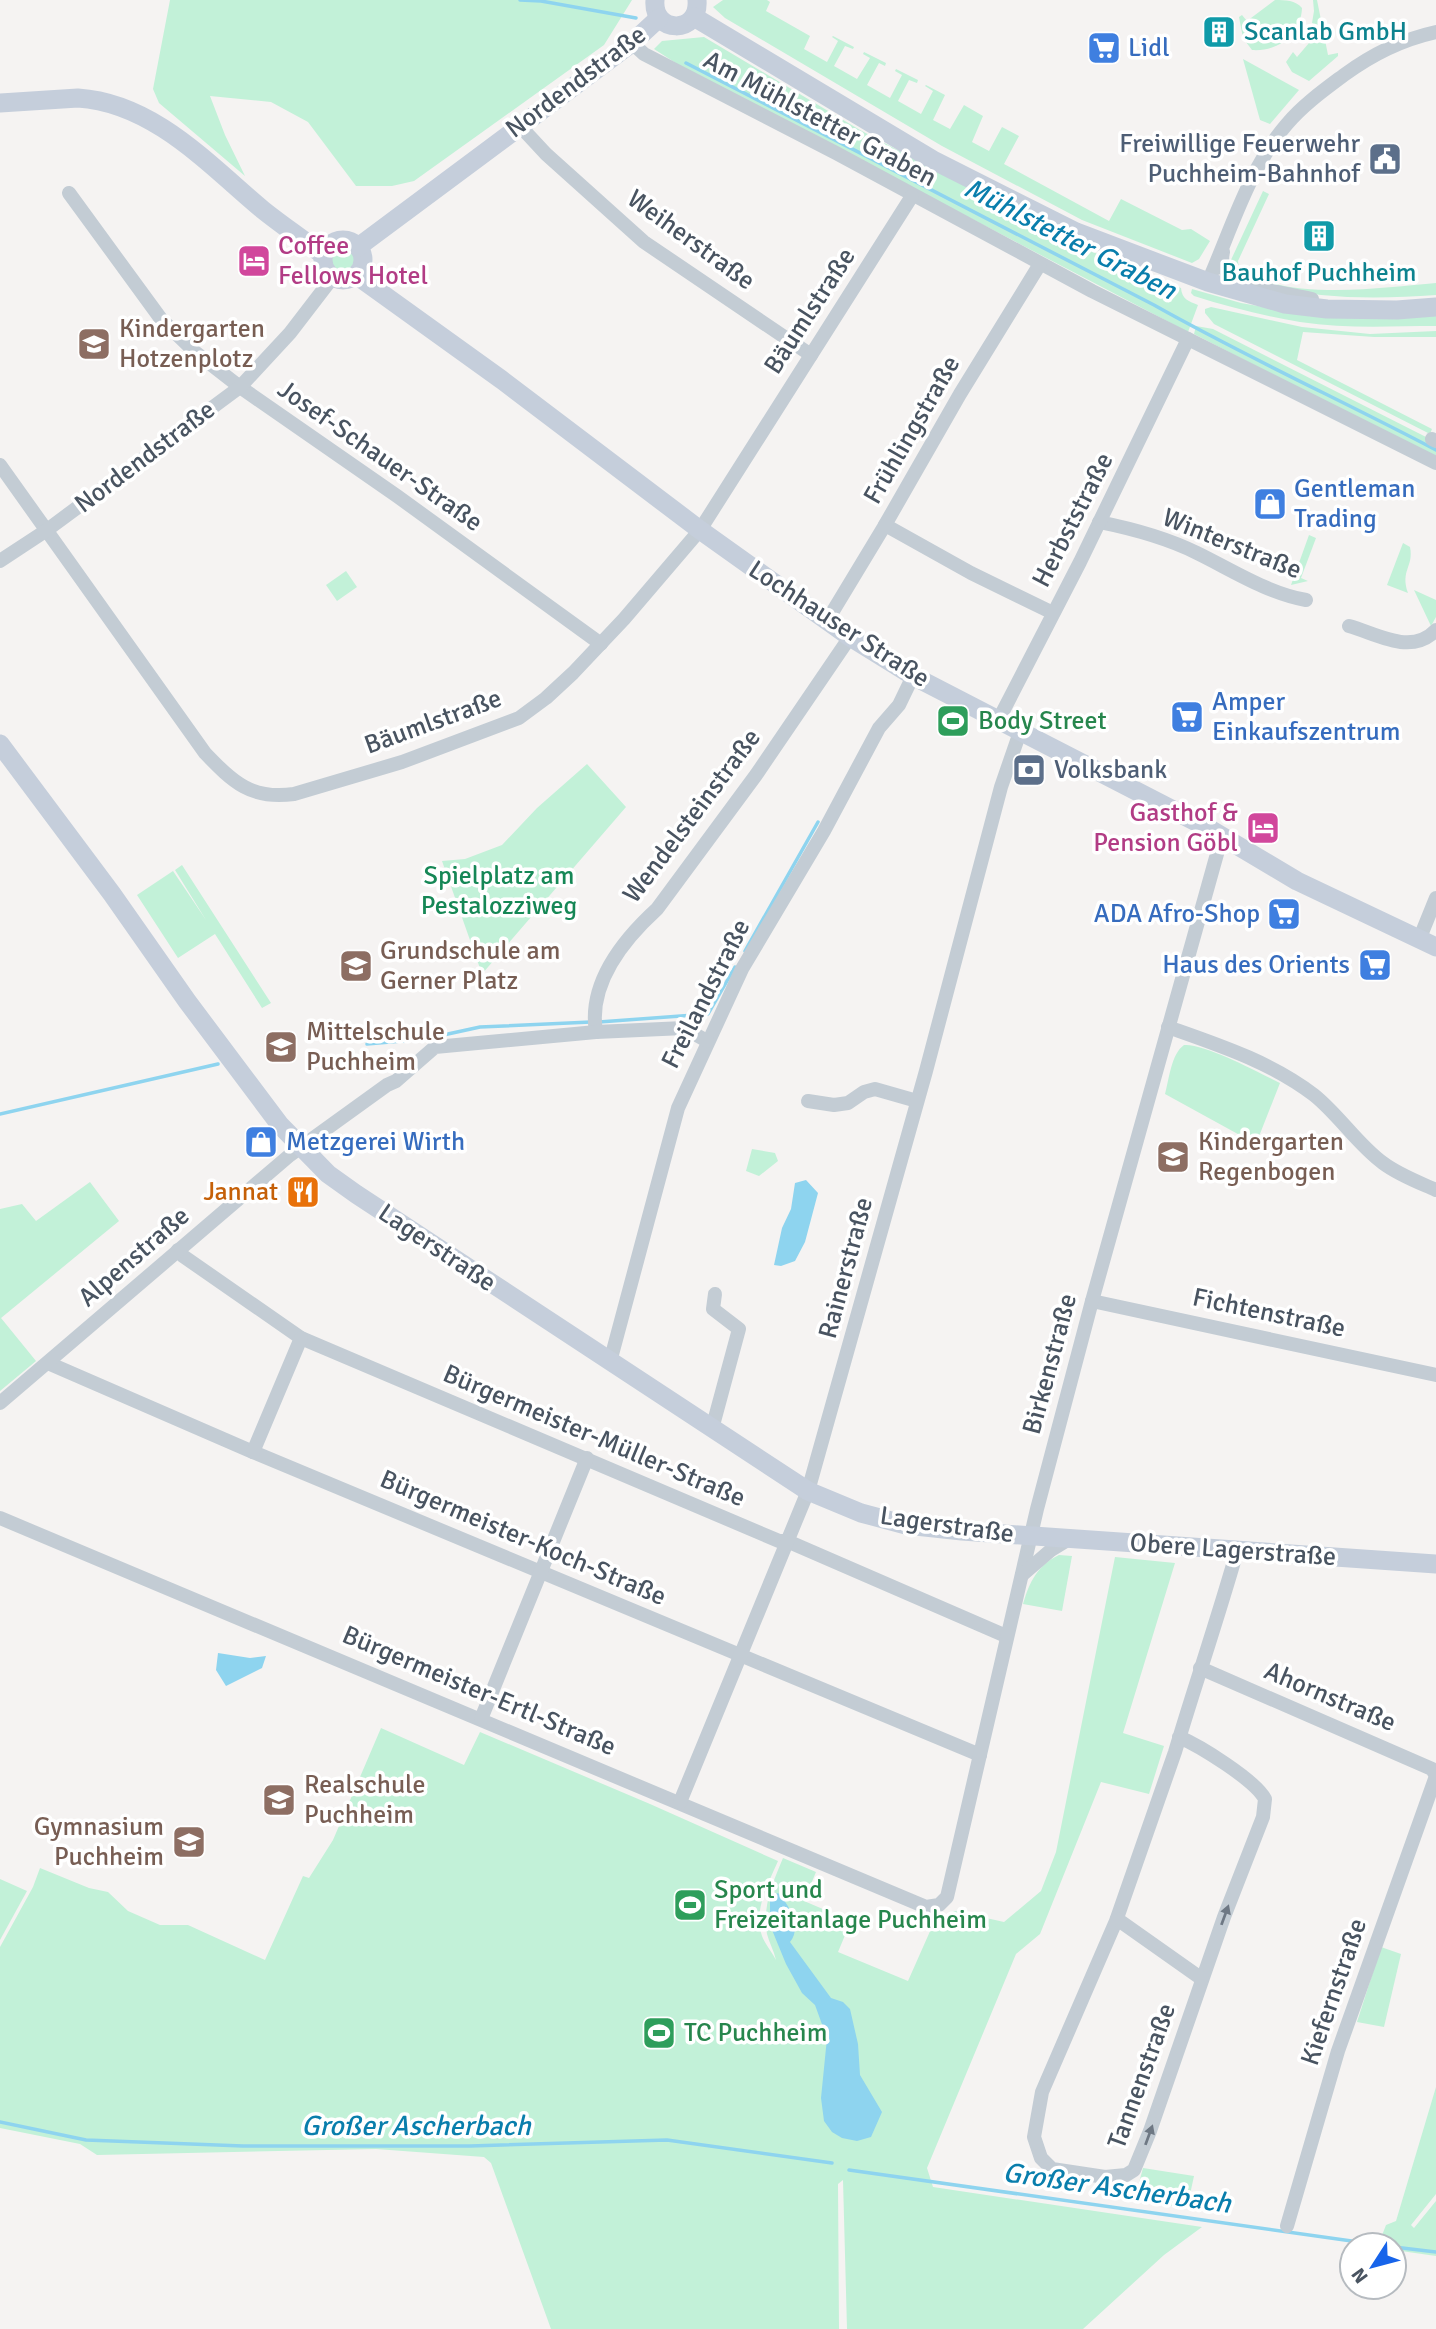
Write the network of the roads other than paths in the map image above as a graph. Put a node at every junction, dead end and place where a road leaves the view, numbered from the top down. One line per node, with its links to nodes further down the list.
1 (657, 9): 2 (street); 4 (street, Nordendstraße)
2 (695, 9): 15 (street)
3 (1436, 32): 10 (street)
4 (632, 43): 6 (street, Nordendstraße); 8 (street, Am Mühlstetter Graben)
5 (0, 103): 11 (street)
6 (520, 125): 9 (street, Nordendstraße); 19 (street, Weiherstraße)
7 (69, 193): 20 (street, Josef-Schauer-Straße)
8 (912, 196): 12 (street, Am Mühlstetter Graben); 19 (street, Bäumlstraße)
9 (358, 247): 11 (street); 13 (street)
10 (1224, 247): 15 (street); 17 (street)
11 (323, 256): 14 (street)
12 (1040, 264): 18 (street, Am Mühlstetter Graben); 24 (street, Frühlingstraße)
13 (356, 275): 14 (street); 26 (street, Lochhauser Straße)
14 (333, 277): 20 (street, Nordendstraße)
15 (1208, 282): 17 (street)
16 (1436, 307): 17 (street)
17 (1396, 310)
18 (1188, 339): 21 (street, Am Mühlstetter Graben); 23 (street, Herbststraße)
19 (811, 355): 26 (street, Bäumlstraße)
20 (240, 387): 25 (street, Nordendstraße); 34 (street, Josef-Schauer-Straße)
21 (1436, 463)
22 (0, 465): 25 (street, Bäumlstraße)
23 (1099, 522): 28 (street, Winterstraße); 29 (street, Herbststraße)
24 (886, 525): 29 (street); 30 (street, Frühlingstraße)
25 (47, 530): 27 (street, Nordendstraße); 34 (street, Bäumlstraße)
26 (700, 530): 30 (street, Lochhauser Straße); 34 (street, Bäumlstraße)
27 (0, 561)
28 (1306, 600)
29 (1052, 614): 36 (street, Herbststraße)
30 (828, 621): 33 (street, Lochhauser Straße)
31 (1349, 626): 32 (street)
32 (1436, 630)
33 (850, 637): 35 (street, Lochhauser Straße); 42 (street, Wendelsteinstraße)
34 (601, 644)
35 (913, 676): 36 (street, Lochhauser Straße); 44 (street, Freilandstraße)
36 (998, 721): 37 (street, Lochhauser Straße)
37 (1020, 732): 39 (street, Lochhauser Straße); 46 (street, Rainerstraße)
38 (0, 744): 47 (street, Lagerstraße)
39 (1222, 836): 41 (street, Lochhauser Straße); 43 (street, Birkenstraße)
40 (1436, 898): 41 (street)
41 (1428, 943)
42 (595, 1023): 44 (street, Alpenstraße); 47 (street, Alpenstraße)
43 (1168, 1027): 48 (street); 51 (street, Birkenstraße)
44 (708, 1041): 53 (street, Freilandstraße)
45 (808, 1101): 46 (street)
46 (917, 1101): 60 (street, Rainerstraße)
47 (300, 1148): 49 (street, Alpenstraße); 53 (street, Lagerstraße)
48 (1436, 1190)
49 (178, 1250): 52 (street, Bürgermeister-Müller-Straße); 54 (street, Alpenstraße)
50 (715, 1294): 57 (street)
51 (1092, 1301): 55 (street, Fichtenstraße); 62 (street, Birkenstraße)
52 (301, 1338): 58 (street); 59 (street, Bürgermeister-Müller-Straße)
53 (610, 1362): 57 (street, Lagerstraße)
54 (48, 1363): 56 (street, Alpenstraße); 58 (street, Bürgermeister-Koch-Straße)
55 (1436, 1375)
56 (0, 1403)
57 (712, 1429): 60 (street, Lagerstraße)
58 (253, 1452): 67 (street, Bürgermeister-Koch-Straße)
59 (587, 1458): 64 (street, Bürgermeister-Müller-Straße); 67 (street)
60 (808, 1492): 62 (street, Lagerstraße); 64 (street, Rainerstraße)
61 (0, 1518): 72 (street, Bürgermeister-Ertl-Straße)
62 (1031, 1536): 63 (street, Obere Lagerstraße); 68 (street, Birkenstraße)
63 (1069, 1539): 65 (street, Obere Lagerstraße); 68 (street)
64 (787, 1541): 69 (street, Bürgermeister-Müller-Straße); 70 (street, Rainerstraße)
65 (1237, 1551): 66 (street, Obere Lagerstraße); 71 (street, Tannenstraße)
66 (1436, 1564)
67 (541, 1572): 70 (street, Bürgermeister-Koch-Straße); 72 (street)
68 (1021, 1575): 69 (street, Birkenstraße)
69 (1006, 1636): 74 (street, Birkenstraße)
70 (739, 1656): 74 (street, Bürgermeister-Koch-Straße); 76 (street, Rainerstraße)
71 (1200, 1668): 73 (street, Tannenstraße); 75 (street, Ahornstraße)
72 (481, 1719): 76 (street, Bürgermeister-Ertl-Straße)
73 (1179, 1738): 78 (street, Tannenstraße); 79 (street, Tannenstraße, one-way to 73)
74 (980, 1755): 77 (street, Birkenstraße)
75 (1436, 1776): 80 (street, Kiefernstraße)
76 (680, 1802): 77 (street, Bürgermeister-Ertl-Straße)
77 (939, 1905)
78 (1117, 1919): 79 (street, Tannenstraße); 79 (street, Tannenstraße, one-way to 79)
79 (1202, 1979)
80 (1287, 2226)

